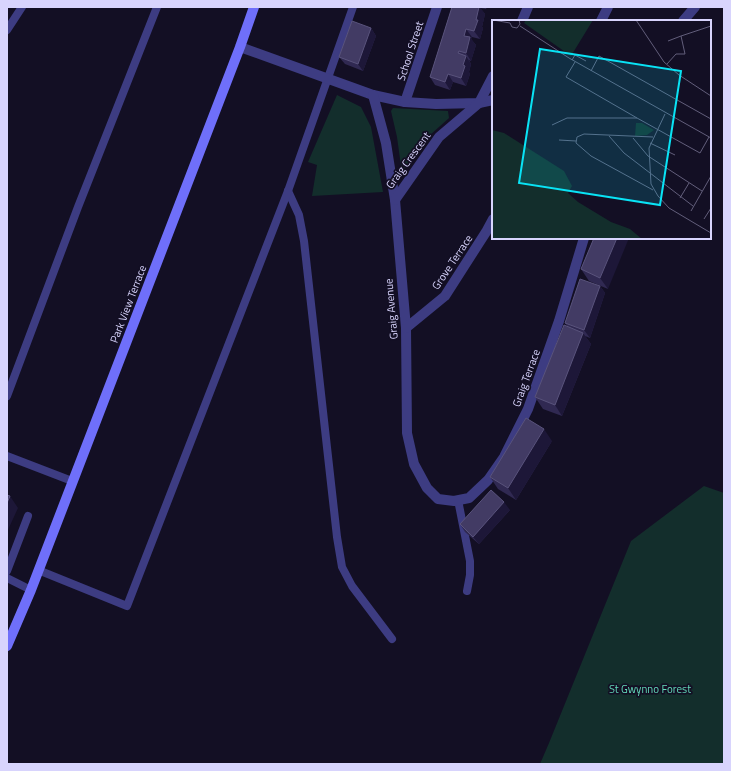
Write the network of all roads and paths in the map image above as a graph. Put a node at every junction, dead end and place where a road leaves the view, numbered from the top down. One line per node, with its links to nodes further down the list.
1 (22, 7): 12 (lane)
2 (157, 7): 25 (lane)
3 (254, 7): 13 (main road, Park View Terrace)
4 (353, 7): 14 (lane)
5 (437, 7): 18 (street, School Street)
6 (528, 7): 9 (street)
7 (608, 7): 10 (street)
8 (695, 7): 11 (street)
9 (522, 20)
10 (601, 20)
11 (684, 20)
12 (7, 30)
13 (240, 47): 14 (street); 27 (main road, Park View Terrace)
14 (328, 78): 16 (street); 20 (lane)
15 (492, 78): 19 (street)
16 (373, 95): 18 (street); 21 (street, Graig Avenue)
17 (492, 100): 19 (street)
18 (405, 102): 19 (street)
19 (479, 103): 21 (street, Graig Crescent)
20 (288, 191): 30 (lane); 35 (lane)
21 (394, 200): 24 (street, Graig Avenue)
22 (492, 221): 24 (street, Grove Terrace)
23 (584, 239): 28 (street, Graig Terrace)
24 (406, 328): 28 (street, Graig Avenue)
25 (7, 396)
26 (7, 456): 27 (lane)
27 (72, 481): 30 (main road, Park View Terrace)
28 (456, 500): 34 (lane)
29 (28, 516): 31 (lane)
30 (38, 570): 33 (main road, Park View Terrace)
31 (7, 571)
32 (7, 578): 33 (lane)
33 (31, 590): 36 (main road, Park View Terrace)
34 (467, 591)
35 (392, 639)
36 (7, 646)

